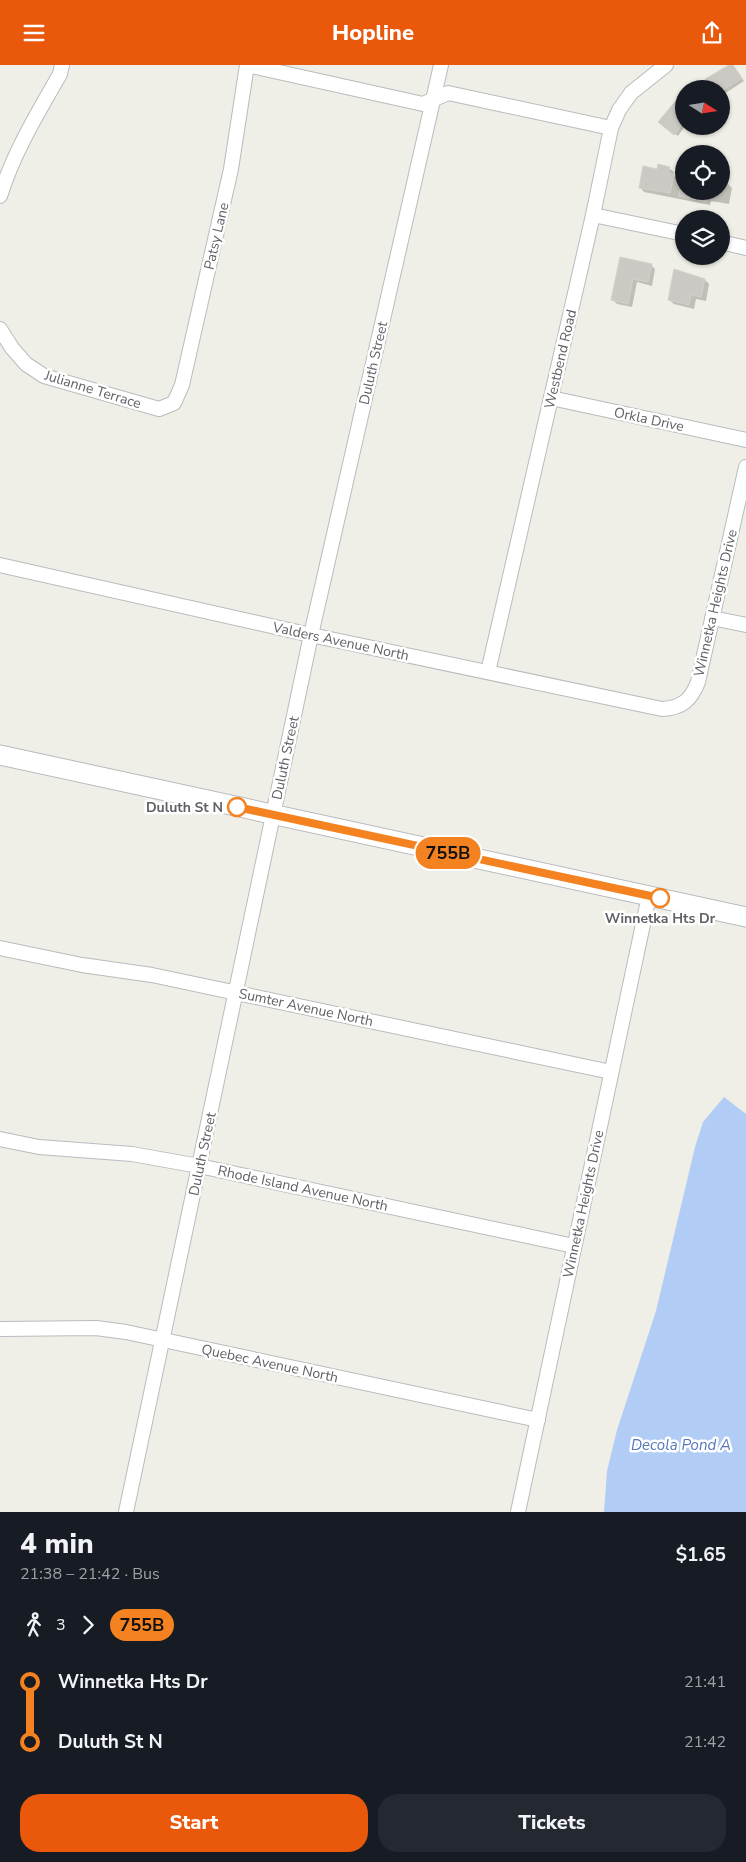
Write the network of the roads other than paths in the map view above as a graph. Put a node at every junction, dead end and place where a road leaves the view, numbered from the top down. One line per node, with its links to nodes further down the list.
1 (62, 65): 7 (street)
2 (247, 65): 5 (street); 14 (street, Patsy Lane)
3 (441, 65): 5 (street, Duluth Street)
4 (666, 65): 6 (street, Westbend Road)
5 (434, 99): 6 (street); 20 (street, Duluth Street)
6 (611, 128): 8 (street, Westbend Road)
7 (0, 196)
8 (594, 215): 9 (street); 13 (street, Westbend Road)
9 (675, 232)
10 (730, 244): 11 (street)
11 (746, 248)
12 (0, 329): 14 (street, Julianne Terrace)
13 (551, 397): 15 (street, Orkla Drive); 21 (street, Westbend Road)
14 (174, 403)
15 (746, 440)
16 (746, 467): 18 (street, Winnetka Heights Drive)
17 (0, 565): 20 (street, Valders Avenue North)
18 (712, 618): 19 (street); 22 (street, Winnetka Heights Drive)
19 (746, 625)
20 (311, 635): 21 (street, Valders Avenue North); 24 (street, Duluth Street)
21 (488, 672): 22 (street, Valders Avenue North)
22 (683, 705)
23 (0, 755): 24 (main road)
24 (272, 815): 25 (main road); 28 (street, Duluth Street)
25 (648, 896): 26 (main road); 29 (street, Winnetka Heights Drive)
26 (746, 917)
27 (0, 947): 28 (street, Sumter Avenue North)
28 (236, 992): 29 (street, Sumter Avenue North); 31 (street, Duluth Street)
29 (611, 1072): 32 (street, Winnetka Heights Drive)
30 (0, 1139): 31 (street, Rhode Island Avenue North)
31 (199, 1166): 32 (street, Rhode Island Avenue North); 34 (street, Duluth Street)
32 (574, 1246): 35 (street, Winnetka Heights Drive)
33 (0, 1329): 34 (street, Quebec Avenue North)
34 (162, 1341): 35 (street, Quebec Avenue North); 36 (street, Duluth Street)
35 (538, 1420): 37 (street, Winnetka Heights Drive)
36 (126, 1512)
37 (518, 1512)

